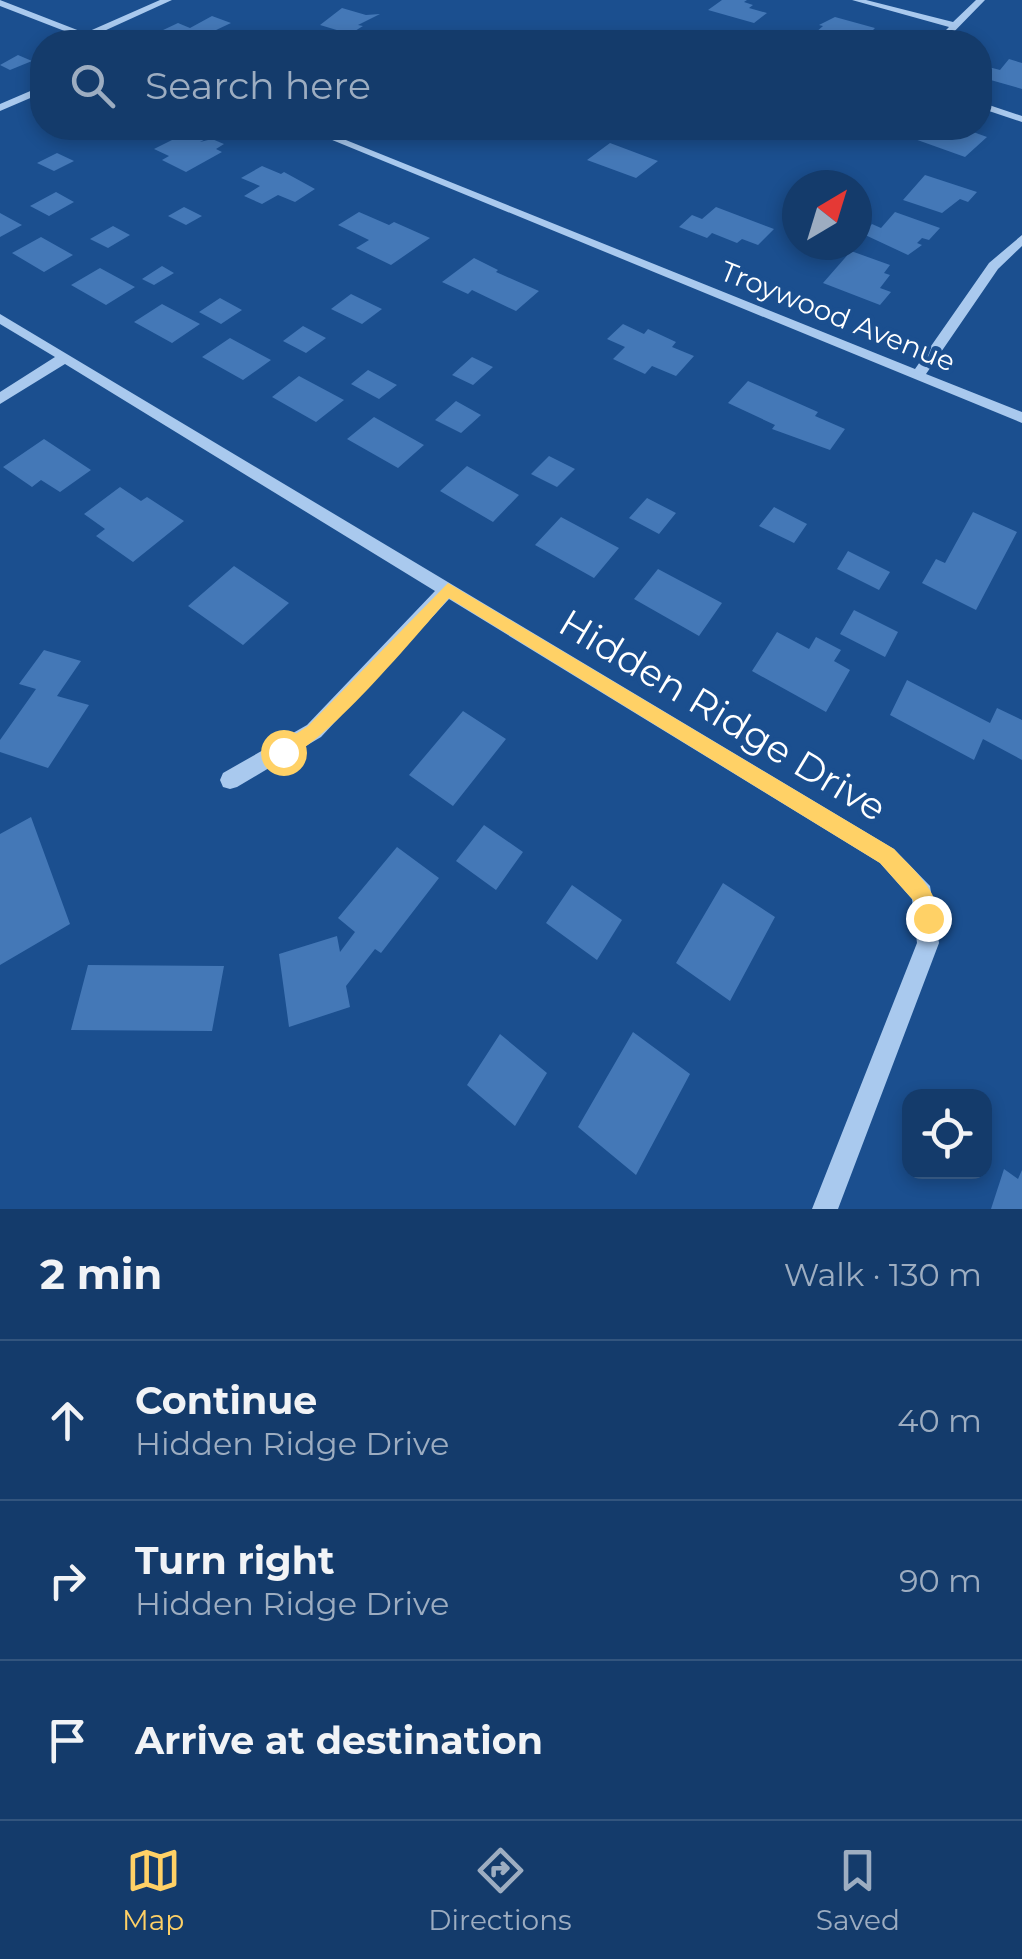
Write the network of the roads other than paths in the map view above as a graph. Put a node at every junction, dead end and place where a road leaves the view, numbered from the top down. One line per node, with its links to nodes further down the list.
1 (168, 0): 7 (street)
2 (856, 0): 5 (street)
3 (981, 0): 5 (street)
4 (0, 3): 6 (street)
5 (956, 26): 8 (street)
6 (70, 30)
7 (99, 30)
8 (952, 30)
9 (30, 94): 10 (street)
10 (0, 108)
11 (992, 109): 12 (street)
12 (1022, 119)
13 (338, 140): 17 (street, Troywood Avenue)
14 (1022, 239): 17 (street)
15 (0, 318): 16 (street, Hidden Ridge Drive)
16 (65, 358): 18 (street); 20 (street, Hidden Ridge Drive)
17 (917, 376): 19 (street, Troywood Avenue)
18 (0, 400)
19 (1022, 418)
20 (448, 589): 21 (street); 22 (street, Hidden Ridge Drive)
21 (230, 780)
22 (825, 1209)

